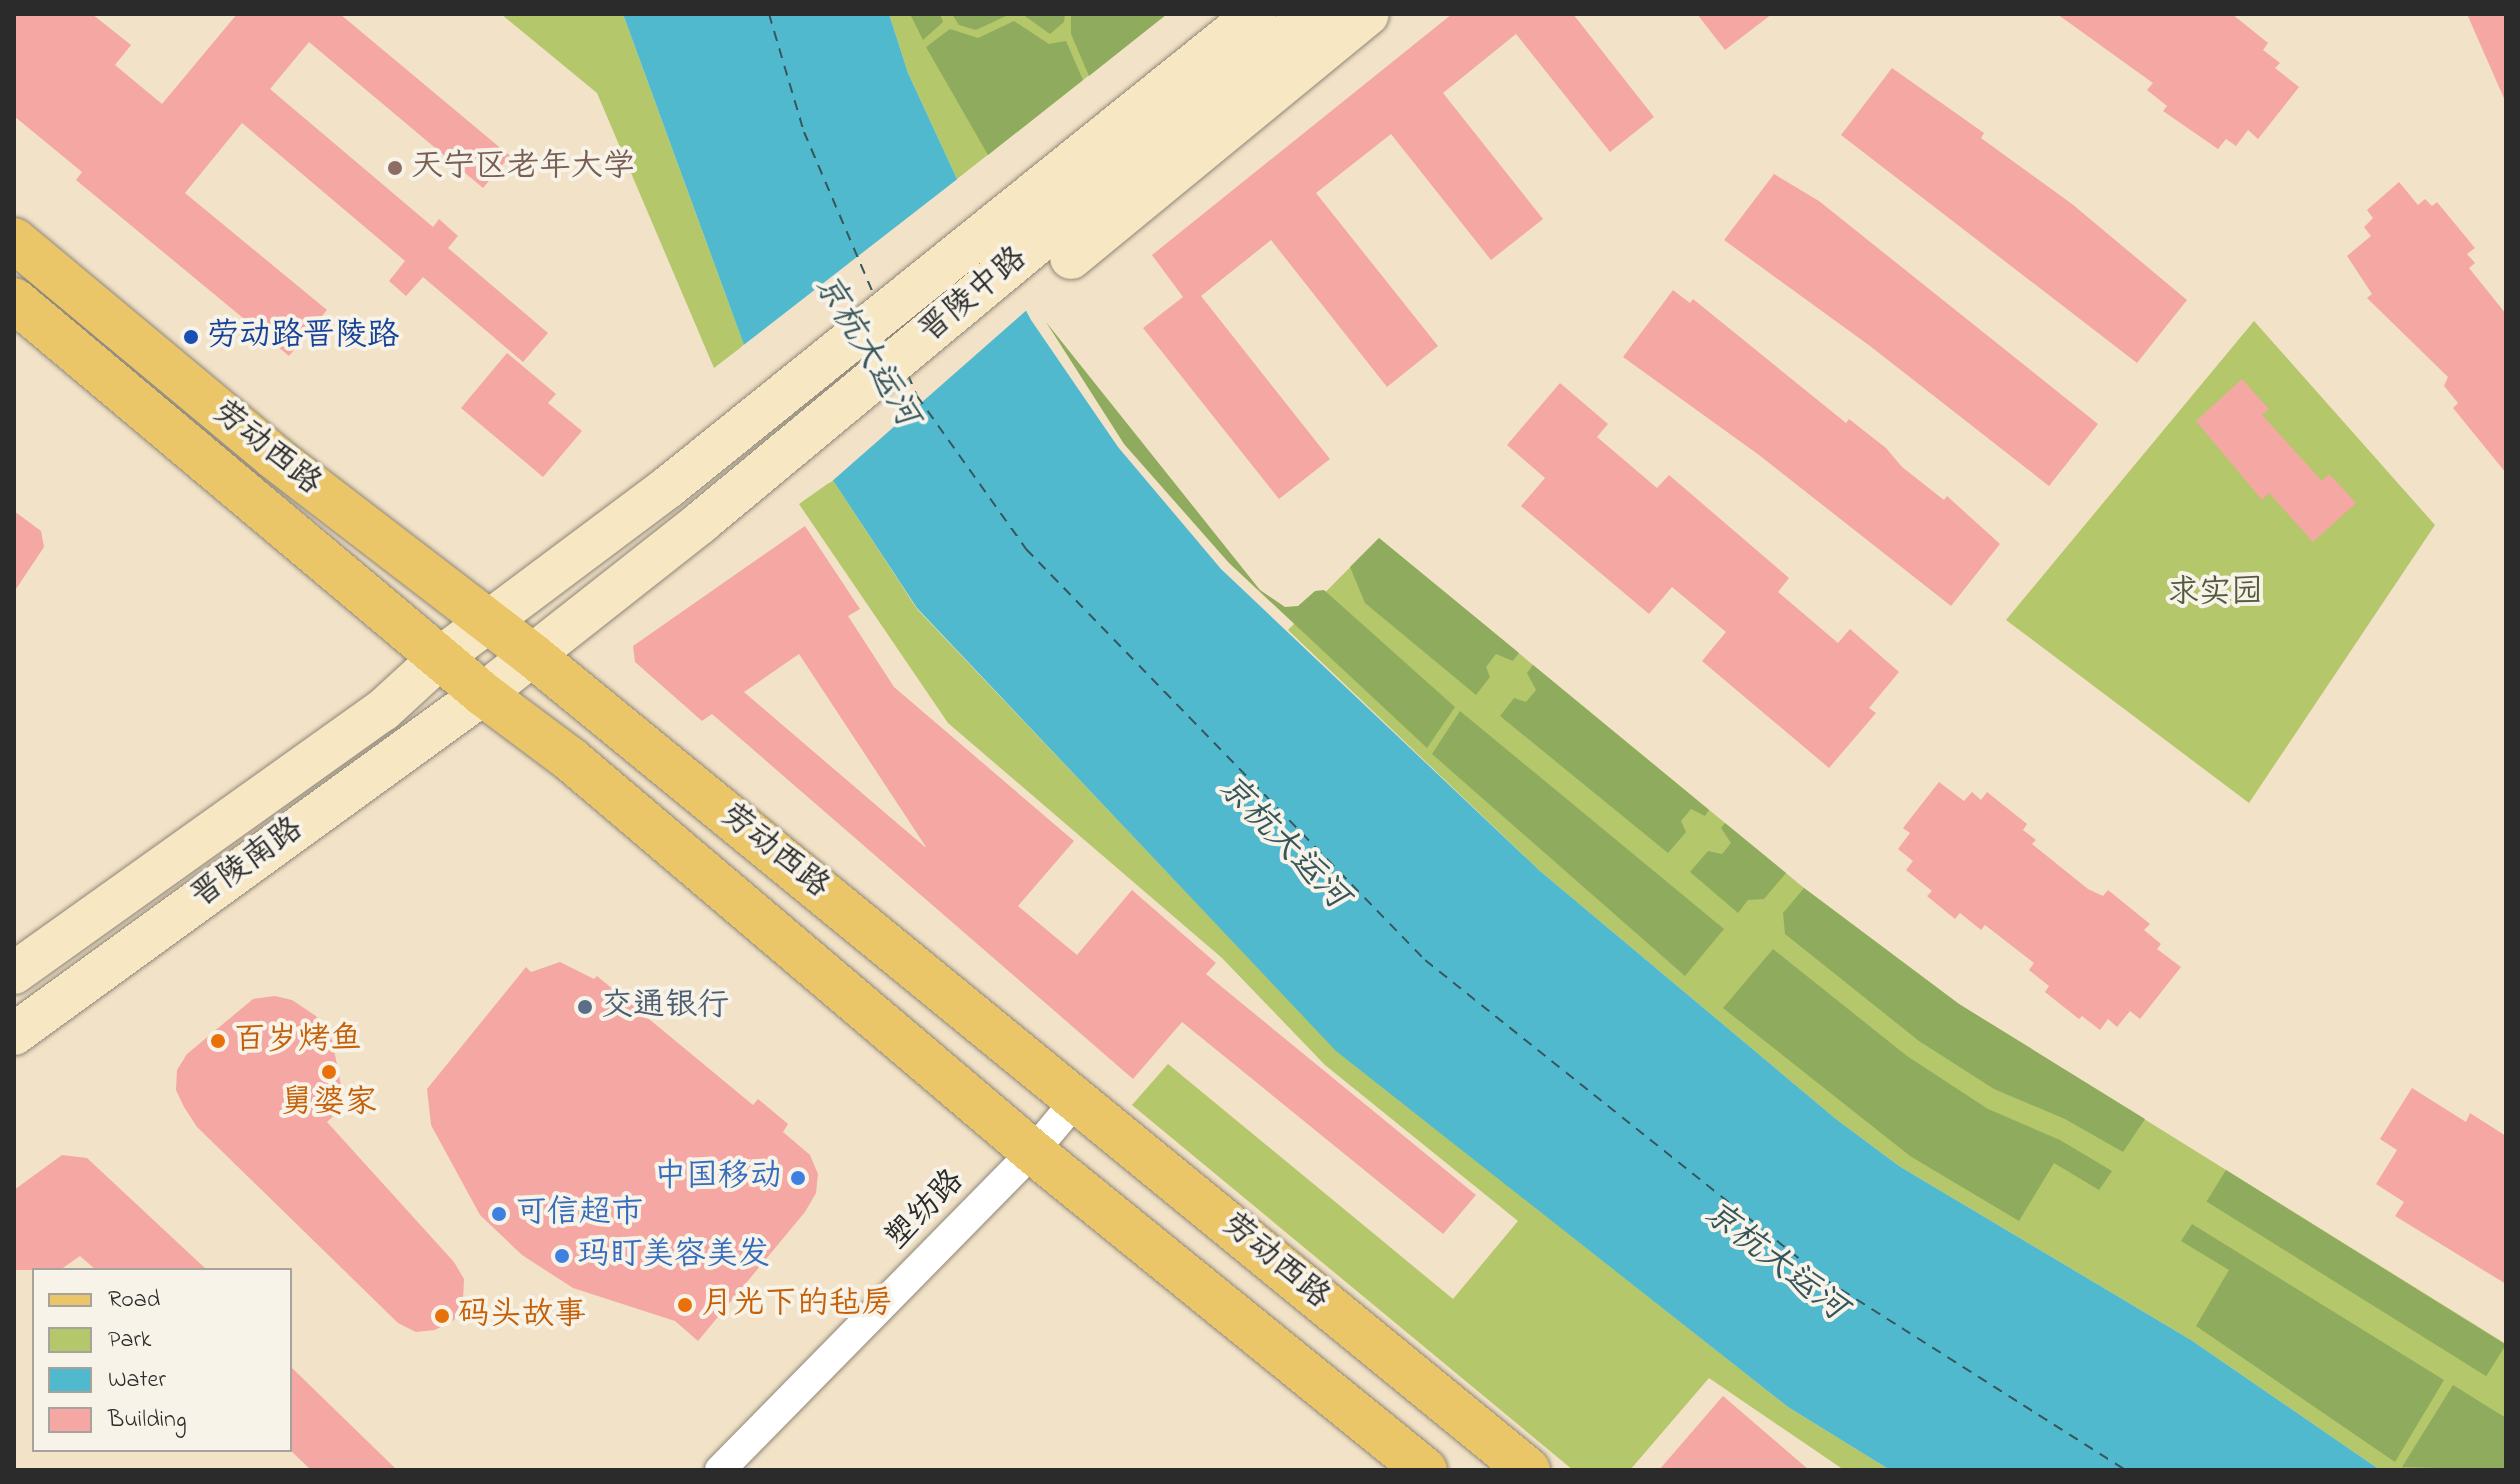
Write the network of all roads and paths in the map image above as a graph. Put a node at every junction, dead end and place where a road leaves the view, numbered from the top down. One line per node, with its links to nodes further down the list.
1 (1256, 14): 7 (main road, 晋陵中路)
2 (1313, 14): 5 (main road, 晋陵中路)
3 (1368, 14): 5 (main road)
4 (14, 240): 7 (main road, 劳动西路)
5 (1060, 246): 8 (main road, 晋陵中路)
6 (14, 300): 9 (main road, 劳动西路)
7 (488, 620): 8 (main road, 劳动西路); 9 (main road, 晋陵中路)
8 (532, 655): 10 (main road, 晋陵中路); 13 (main road, 劳动西路)
9 (441, 657): 10 (main road, 劳动西路); 11 (main road, 晋陵南路)
10 (483, 694): 12 (main road, 晋陵南路); 14 (main road, 劳动西路)
11 (14, 973)
12 (14, 1034)
13 (1077, 1099): 14 (street, 塑纺路); 17 (main road, 劳动西路)
14 (1033, 1152): 15 (street, 塑纺路); 16 (main road, 劳动西路)
15 (720, 1470)
16 (1425, 1470)
17 (1528, 1470)

